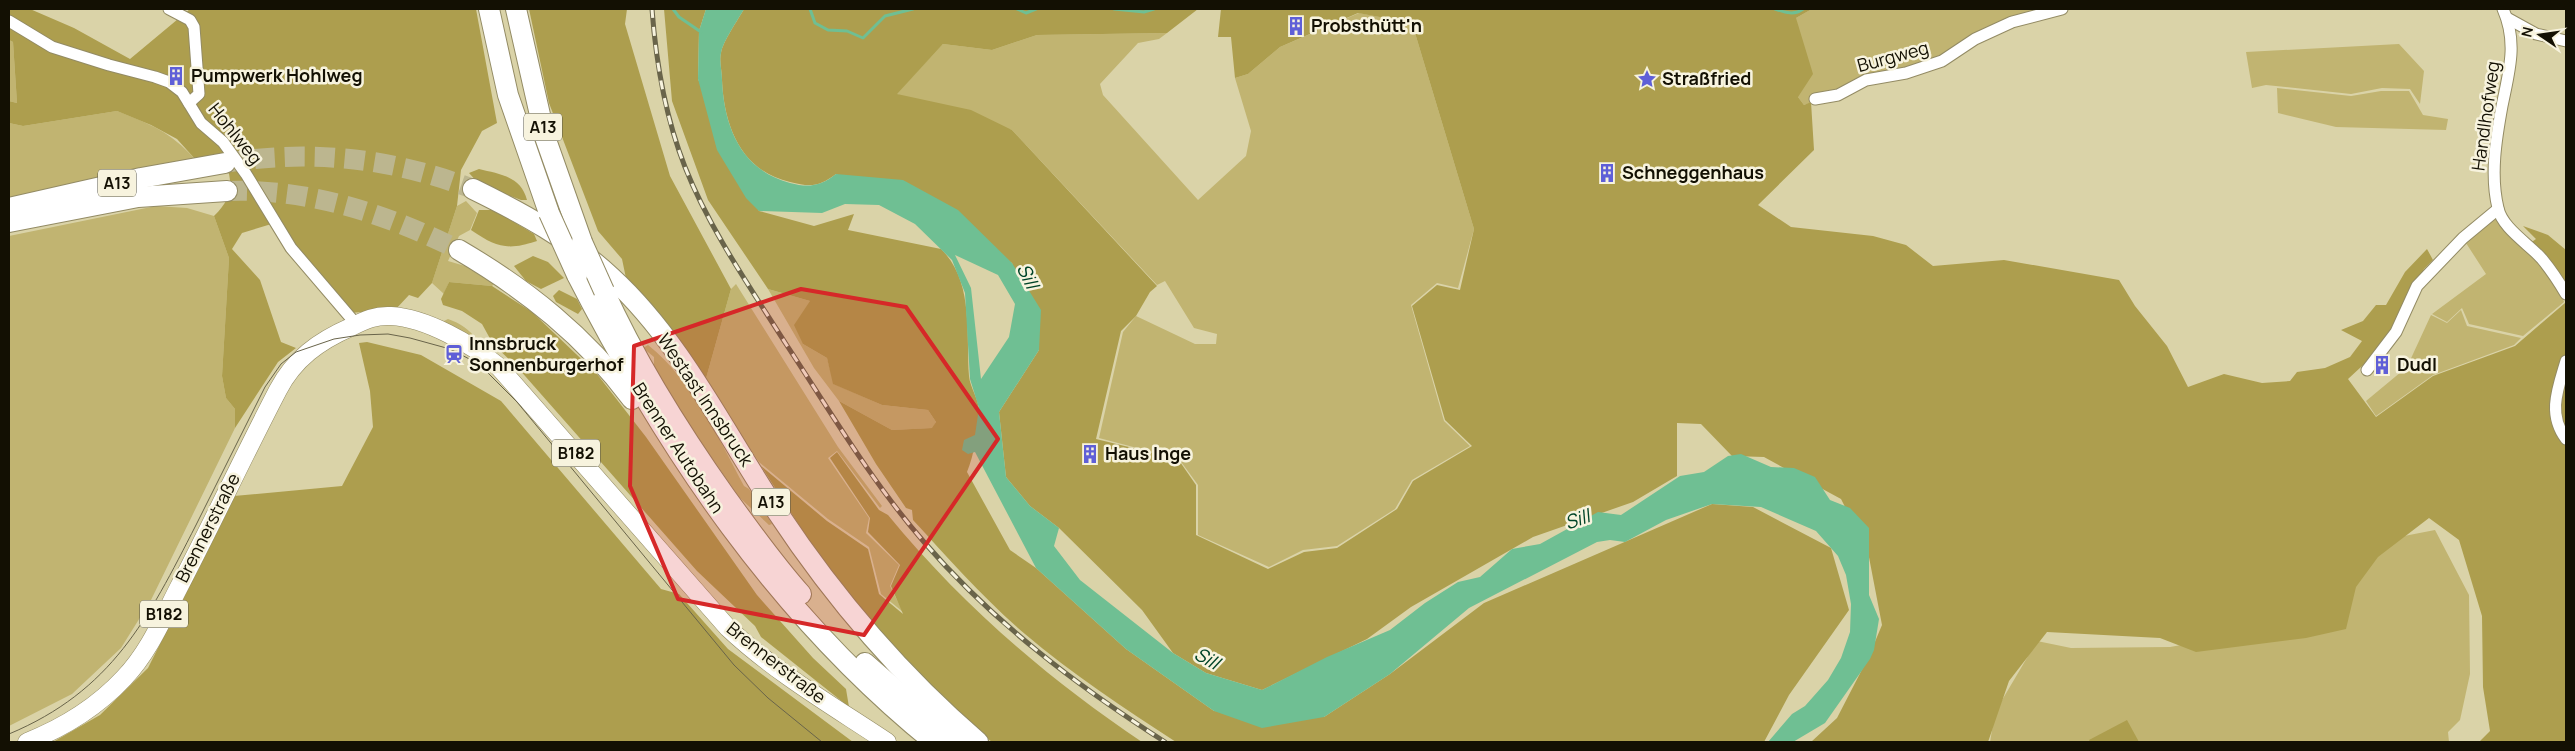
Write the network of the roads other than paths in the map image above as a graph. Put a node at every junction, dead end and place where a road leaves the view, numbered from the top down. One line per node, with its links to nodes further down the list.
1 (169, 9): 9 (street)
2 (489, 9): 22 (highway, Brenner Autobahn / A13, bridge)
3 (516, 9): 26 (highway, Brenner Autobahn / A13, bridge)
4 (2062, 9): 8 (street, Burgweg)
5 (2505, 14): 7 (street); 14 (street, Handlhofweg)
6 (9, 21): 9 (street, Hohlweg)
7 (2566, 41)
8 (1815, 99)
9 (189, 103): 18 (street, Hohlweg)
10 (225, 163): 13 (highway, A13)
11 (472, 189): 27 (highway, Westast Innsbruck / A13)
12 (227, 191): 15 (highway, A13)
13 (9, 208)
14 (2498, 209): 17 (street, Handlhofweg); 20 (street)
15 (9, 222)
16 (459, 250): 22 (highway, A13)
17 (2566, 294)
18 (352, 319): 23 (main road, Brennerstraße / B182); 24 (main road, Brennerstraße / B182)
19 (2566, 361): 21 (street)
20 (2367, 370)
21 (2566, 439)
22 (712, 503): 25 (highway, Brenner Autobahn / A13)
23 (27, 742)
24 (887, 742)
25 (934, 742)
26 (956, 742)
27 (978, 742)

